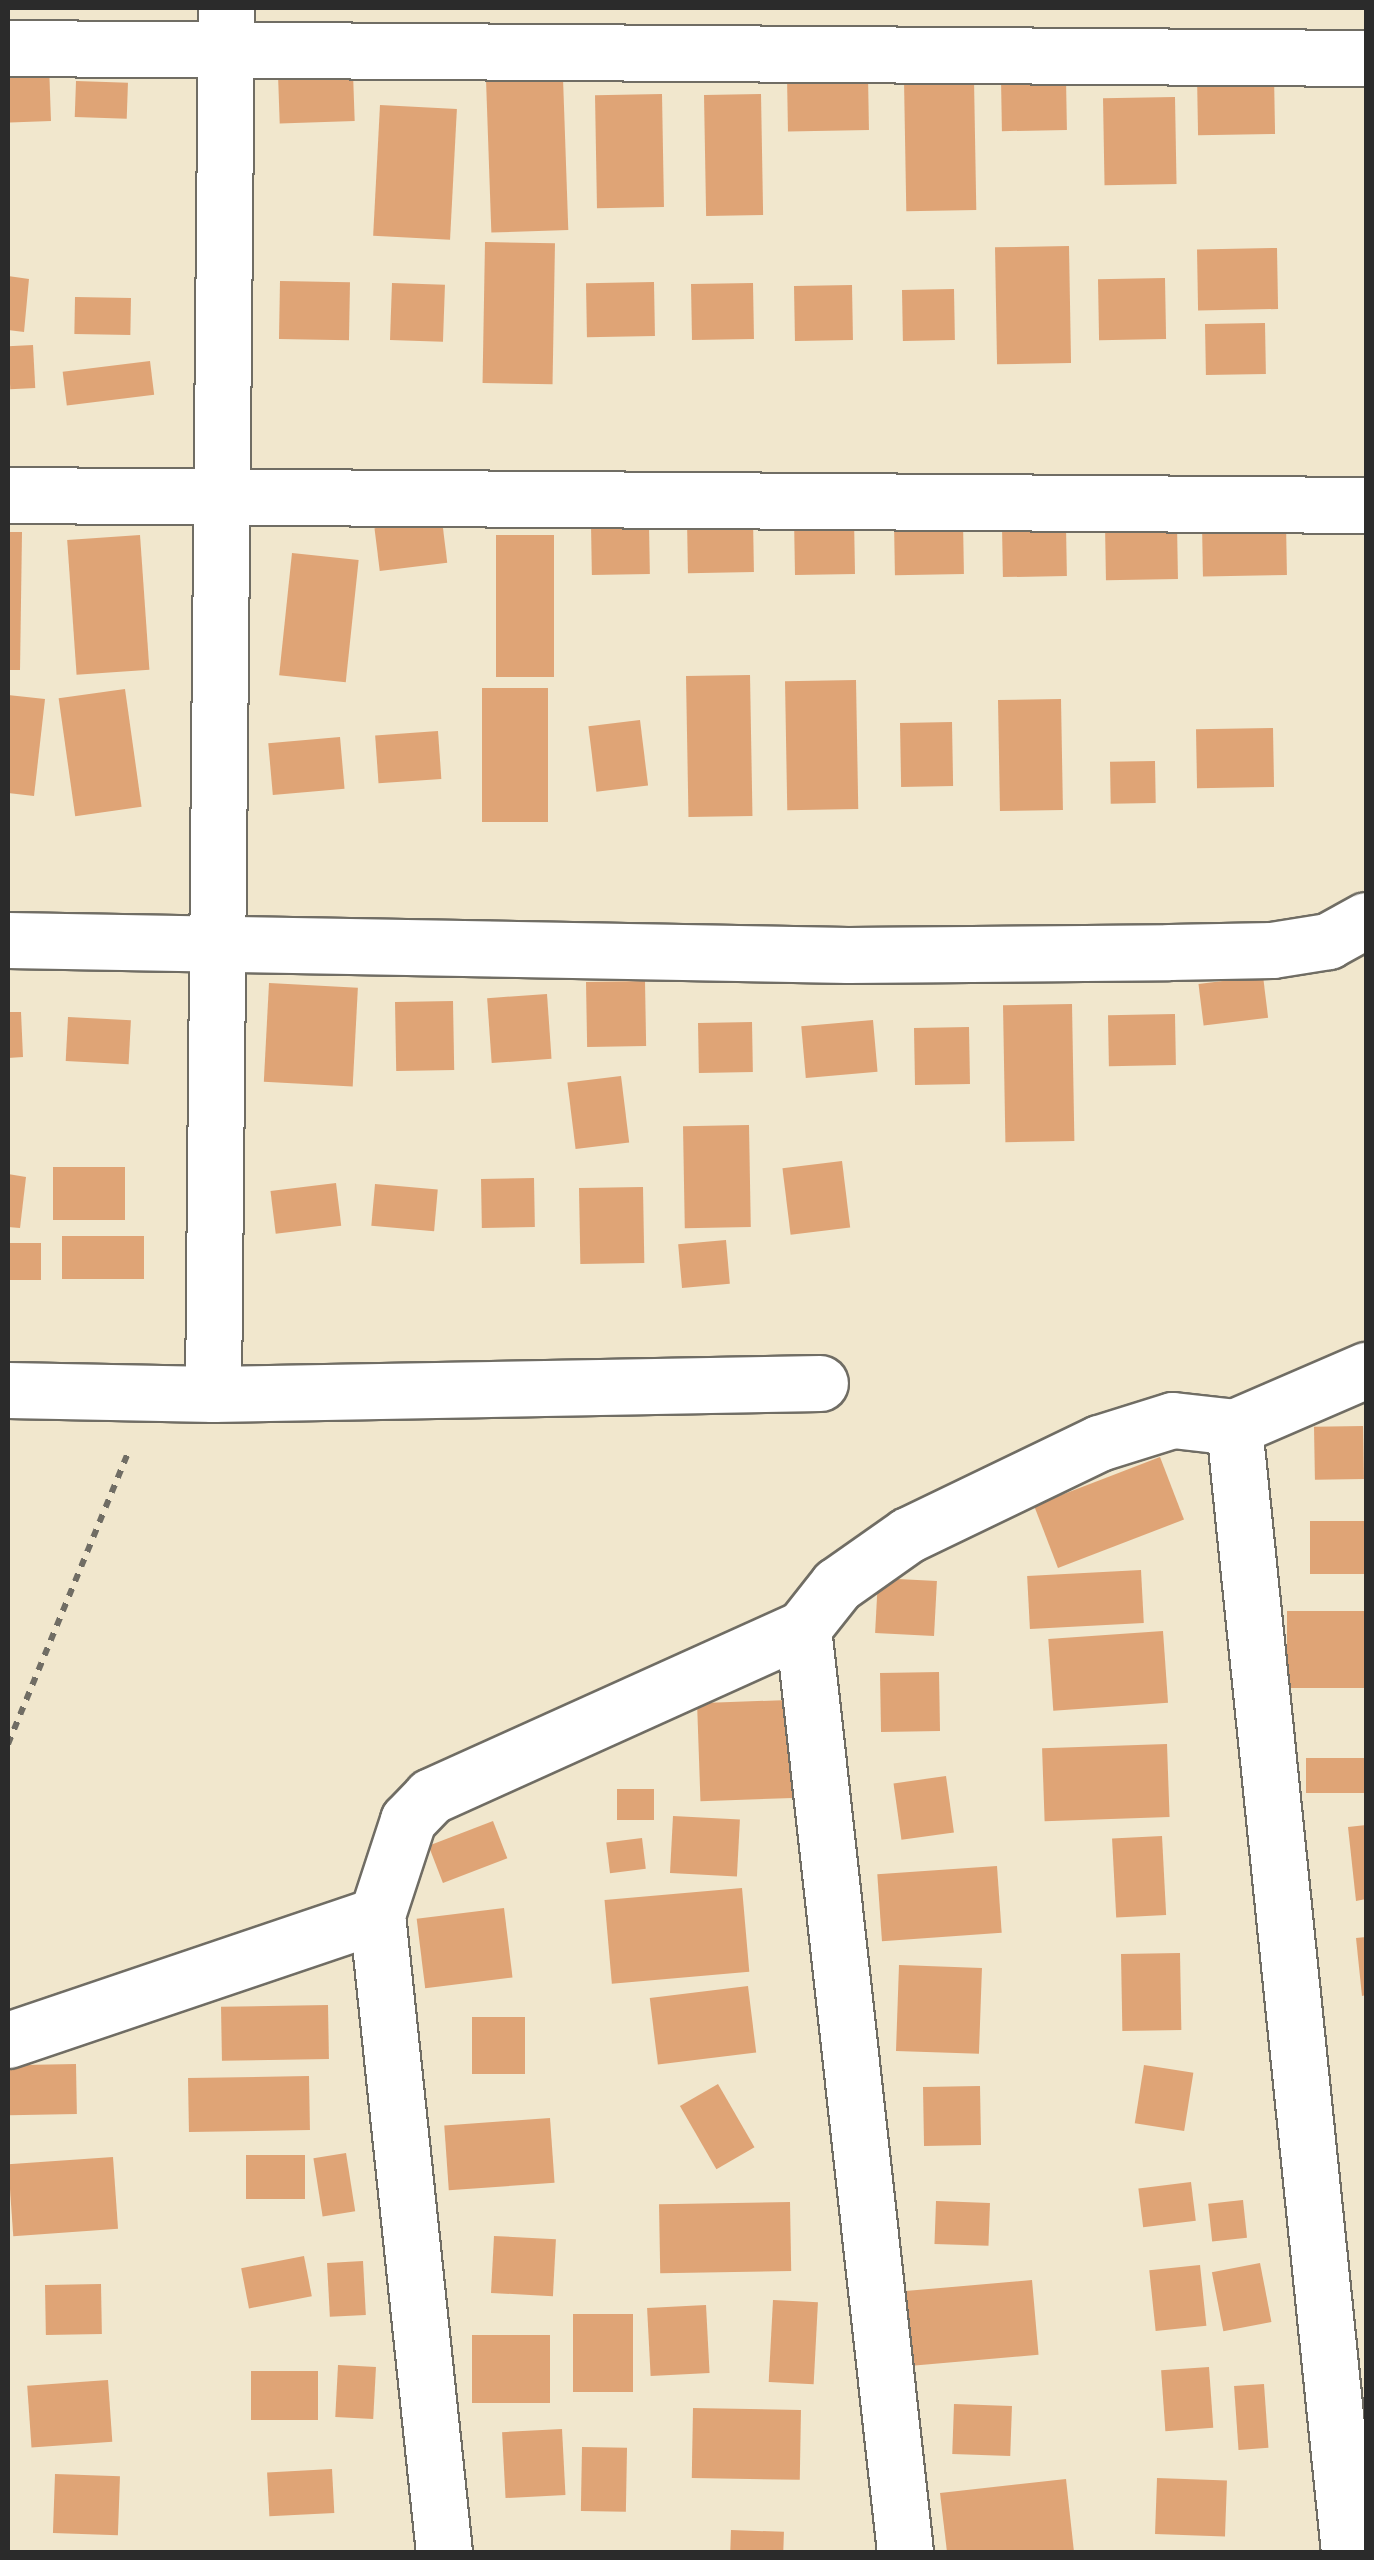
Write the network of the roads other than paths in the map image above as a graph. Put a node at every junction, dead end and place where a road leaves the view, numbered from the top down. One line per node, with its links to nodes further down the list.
1 (226, 29): 2 (street); 3 (street); 5 (street)
2 (8, 48)
3 (1366, 58)
4 (8, 495): 5 (street)
5 (223, 500): 6 (street); 9 (street)
6 (1366, 505)
7 (1366, 920): 9 (street)
8 (8, 940): 9 (street)
9 (219, 944): 13 (street)
10 (1366, 1370): 14 (street)
11 (820, 1383): 13 (street)
12 (8, 1390): 13 (street)
13 (213, 1394)
14 (1234, 1427): 15 (street); 20 (street)
15 (803, 1628): 16 (street); 19 (street)
16 (378, 1915): 17 (street); 18 (street)
17 (8, 2040)
18 (444, 2552)
19 (905, 2552)
20 (1349, 2552)

